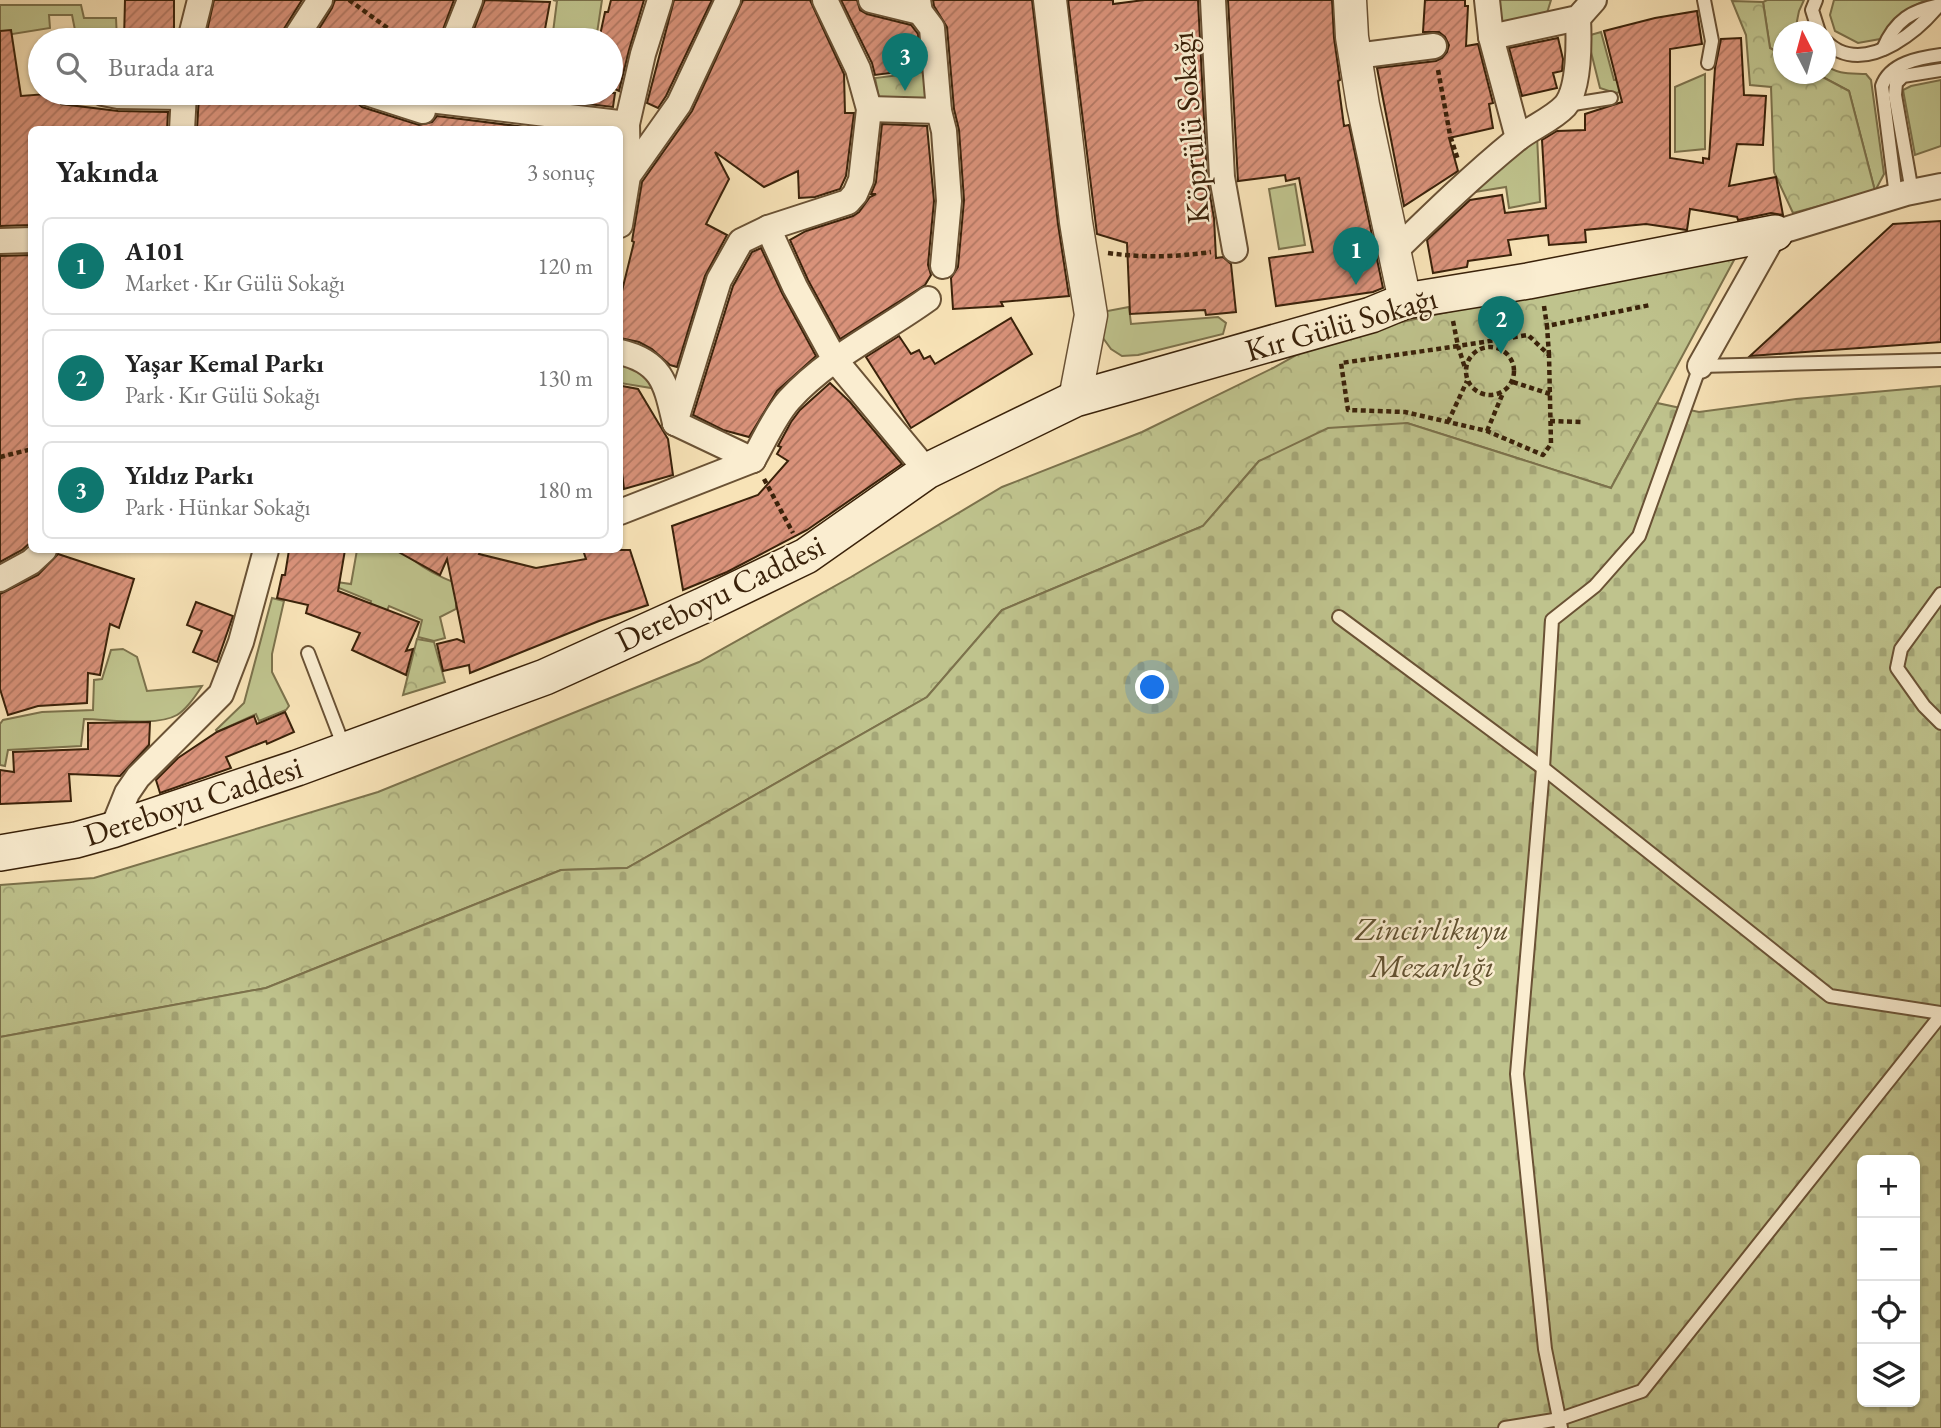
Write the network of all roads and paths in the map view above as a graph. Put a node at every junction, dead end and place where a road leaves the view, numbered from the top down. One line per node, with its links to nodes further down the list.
1 (200, 0): 19 (street)
2 (320, 0): 20 (street)
3 (349, 0): 21 (path)
4 (470, 0): 22 (street)
5 (660, 0): 36 (street)
6 (728, 0): 39 (street)
7 (825, 0): 34 (street)
8 (871, 0): 16 (street)
9 (1050, 0): 69 (street)
10 (1213, 0): 48 (street, Köprülü Sokağı)
11 (1350, 0): 26 (street)
12 (1487, 0): 23 (street)
13 (1704, 0): 28 (lane)
14 (1816, 0): 18 (lane)
15 (1940, 5): 24 (lane)
16 (919, 6): 35 (street)
17 (1586, 9): 23 (street); 32 (street)
18 (1816, 21)
19 (193, 28)
20 (302, 28)
21 (388, 28)
22 (459, 28)
23 (1491, 37): 38 (street)
24 (1836, 49)
25 (1941, 55): 42 (lane)
26 (1356, 56): 27 (street); 49 (street)
27 (1436, 57): 40 (path)
28 (1708, 63)
29 (1941, 70): 42 (lane)
30 (1611, 98): 32 (lane)
31 (183, 105): 37 (street)
32 (1566, 106): 38 (street)
33 (426, 108): 36 (street)
34 (869, 109): 35 (street); 44 (street)
35 (939, 111): 51 (street)
36 (627, 124): 39 (street)
37 (182, 126)
38 (1517, 138): 40 (street)
39 (628, 176): 43 (street)
40 (1465, 184): 49 (street)
41 (1941, 186): 42 (street)
42 (1904, 194): 45 (street)
43 (623, 207)
44 (768, 228): 61 (street); 73 (street)
45 (1774, 233): 52 (main road, Kır Gülü Sokağı); 63 (street)
46 (28, 240): 47 (street)
47 (0, 241)
48 (1236, 250): 50 (path)
49 (1393, 253): 55 (street)
50 (1120, 254)
51 (943, 266)
52 (1448, 294): 55 (main road, Kır Gülü Sokağı); 58 (path)
53 (928, 299): 61 (street)
54 (1543, 300): 57 (path)
55 (1405, 301): 69 (main road, Kır Gülü Sokağı)
56 (1650, 305): 57 (path)
57 (1547, 326): 60 (path)
58 (1458, 346): 60 (path); 64 (path); 71 (path)
59 (623, 353): 73 (street)
60 (1549, 355): 68 (path)
61 (835, 359): 77 (street); 78 (street)
62 (1941, 360): 63 (lane)
63 (1700, 366): 89 (lane)
64 (1465, 368): 65 (path); 66 (path)
65 (1467, 382): 67 (path); 71 (path)
66 (1513, 382): 67 (path); 68 (path)
67 (1503, 392): 74 (path)
68 (1549, 394): 70 (path)
69 (1075, 399): 78 (main road, Dereboyu Caddesi)
70 (1550, 421): 72 (path); 74 (path)
71 (1447, 422): 74 (path)
72 (1581, 422)
73 (675, 423): 77 (street)
74 (1487, 431)
75 (28, 450): 76 (path)
76 (0, 457)
77 (753, 460): 79 (street); 82 (path)
78 (927, 471): 82 (main road, Dereboyu Caddesi)
79 (623, 511)
80 (41, 553): 83 (street)
81 (265, 553): 90 (street)
82 (806, 556): 88 (main road, Dereboyu Caddesi)
83 (0, 579)
84 (1941, 594): 87 (lane)
85 (1339, 617): 89 (lane)
86 (308, 653): 88 (lane)
87 (1941, 723)
88 (346, 751): 90 (main road, Dereboyu Caddesi)
89 (1543, 768): 92 (lane); 93 (lane)
90 (112, 830): 91 (main road, Dereboyu Caddesi)
91 (0, 853)
92 (1941, 1014): 93 (lane)
93 (1560, 1423): 94 (lane)
94 (1505, 1428)

